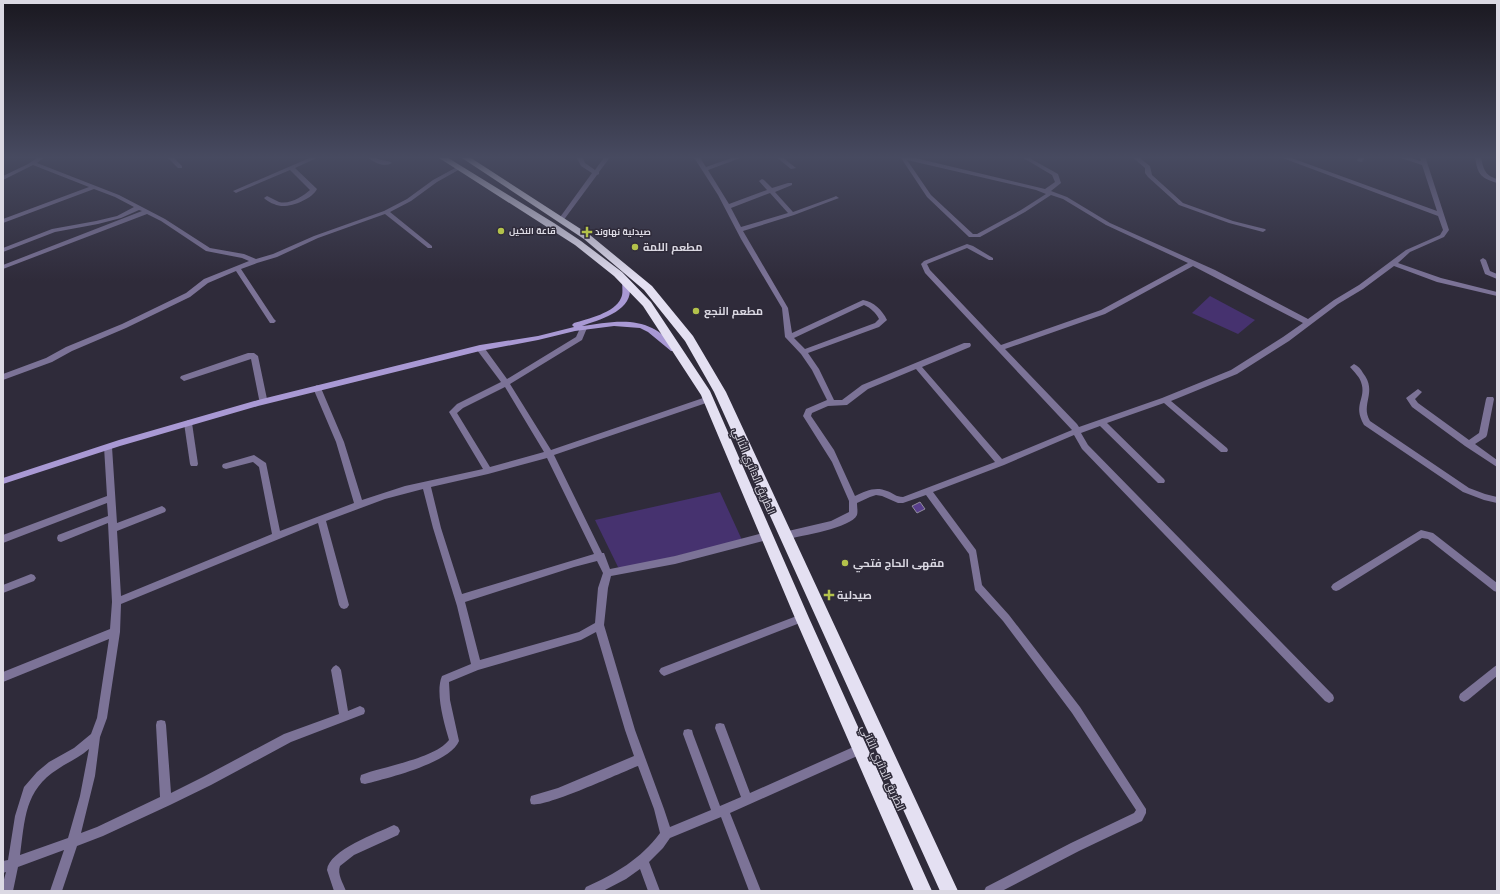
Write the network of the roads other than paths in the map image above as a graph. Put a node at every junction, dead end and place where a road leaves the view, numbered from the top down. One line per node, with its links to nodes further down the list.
1 (66, 198): 26 (street)
2 (120, 198): 20 (street)
3 (267, 198): 4 (street)
4 (299, 198)
5 (411, 198): 22 (street)
6 (508, 198): 39 (highway, الطريق الدائري الثاني)
7 (527, 198): 25 (highway, الطريق الدائري الثاني)
8 (578, 198): 25 (street)
9 (722, 198): 19 (street)
10 (753, 198): 19 (street)
11 (777, 198): 23 (street)
12 (836, 198): 23 (street)
13 (931, 198): 14 (street)
14 (1041, 198)
15 (1062, 198): 34 (street)
16 (1174, 198): 28 (street)
17 (1395, 198): 24 (street)
18 (1436, 198): 24 (street)
19 (727, 207): 27 (street)
20 (138, 208): 21 (street); 30 (street)
21 (146, 212): 33 (street); 36 (street)
22 (386, 212): 29 (street); 33 (street)
23 (792, 214): 27 (street)
24 (1442, 215): 35 (street)
25 (561, 220): 89 (highway, الطريق الدائري الثاني)
26 (3, 222)
27 (739, 230): 44 (street)
28 (1263, 230)
29 (430, 247)
30 (3, 250)
31 (991, 259): 47 (street)
32 (1484, 260): 38 (street)
33 (255, 261): 37 (street)
34 (1193, 263): 42 (street); 47 (street)
35 (1393, 264): 40 (street); 42 (street)
36 (3, 267)
37 (237, 268): 41 (street); 52 (street)
38 (1497, 277)
39 (625, 281): 49 (highway, الطريق الدائري الثاني); 57 (street)
40 (1497, 294)
41 (272, 321)
42 (1307, 322): 60 (street)
43 (583, 328): 46 (street); 49 (street); 54 (street)
44 (789, 337): 48 (street); 48 (street)
45 (967, 345): 50 (street)
46 (480, 348): 54 (street); 55 (street)
47 (1000, 348): 64 (street)
48 (804, 352): 61 (street)
49 (681, 356): 58 (highway, الطريق الدائري الثاني)
50 (917, 366): 61 (street); 69 (street)
51 (1354, 367): 80 (street)
52 (3, 377)
53 (184, 378): 57 (street)
54 (506, 383): 68 (street); 73 (street)
55 (316, 388): 63 (street); 82 (street)
56 (1418, 392): 65 (street)
57 (263, 398): 74 (street)
58 (709, 399): 68 (street); 88 (highway, الطريق الدائري الثاني)
59 (1490, 399): 65 (street)
60 (1165, 400): 62 (street); 67 (street)
61 (832, 403): 81 (street)
62 (1101, 422): 64 (street); 76 (street)
63 (188, 423): 66 (street); 70 (street)
64 (1077, 431): 69 (street); 110 (street)
65 (1468, 444): 71 (street)
66 (108, 447): 75 (street); 79 (street)
67 (1224, 450)
68 (549, 454): 73 (street); 92 (street)
69 (1001, 463): 78 (street)
70 (194, 464)
71 (1497, 464)
72 (226, 466): 87 (street)
73 (488, 471): 77 (street)
74 (3, 478)
75 (3, 481)
76 (1161, 481)
77 (426, 485): 82 (street); 98 (street)
78 (928, 491): 81 (street); 137 (street)
79 (110, 498): 84 (street); 91 (street)
80 (1497, 500)
81 (853, 501): 89 (street)
82 (359, 505): 85 (street)
83 (162, 510): 86 (street)
84 (111, 518): 86 (street); 90 (street)
85 (321, 518): 87 (street); 100 (street)
86 (112, 530): 99 (street)
87 (277, 536): 99 (street)
88 (767, 536): 93 (street); 101 (highway, الطريق الدائري الثاني)
89 (787, 536): 136 (highway, الطريق الدائري الثاني)
90 (61, 538)
91 (3, 539)
92 (601, 556): 93 (street); 98 (street)
93 (608, 573): 102 (street)
94 (31, 578): 97 (street)
95 (1336, 587): 96 (street)
96 (1497, 588)
97 (3, 589)
98 (460, 599): 104 (street)
99 (117, 602): 103 (street)
100 (344, 605)
101 (802, 618): 107 (street); 117 (highway, الطريق الدائري الثاني)
102 (599, 625): 104 (street); 118 (street)
103 (115, 632): 108 (street); 116 (street)
104 (477, 666): 119 (street)
105 (336, 670): 112 (street)
106 (1497, 670): 109 (street)
107 (664, 671)
108 (3, 677)
109 (1464, 697)
110 (1329, 698)
111 (360, 710): 112 (street)
112 (344, 716): 122 (street)
113 (161, 725): 122 (street)
114 (720, 728): 120 (street)
115 (688, 734): 123 (street)
116 (95, 737): 126 (street); 128 (street)
117 (860, 749): 120 (street); 135 (highway, الطريق الدائري الثاني)
118 (641, 760): 121 (street); 125 (street)
119 (365, 779)
120 (746, 799): 123 (street)
121 (535, 800)
122 (166, 801): 126 (street)
123 (720, 812): 125 (street); 134 (street)
124 (394, 831): 131 (street)
125 (666, 834): 127 (street)
126 (73, 841): 128 (street); 130 (street)
127 (642, 860): 132 (street); 133 (street)
128 (8, 866): 129 (street)
129 (7, 891)
130 (56, 891)
131 (340, 891)
132 (590, 891)
133 (654, 891)
134 (755, 891)
135 (923, 891)
136 (950, 891)
137 (990, 891)

